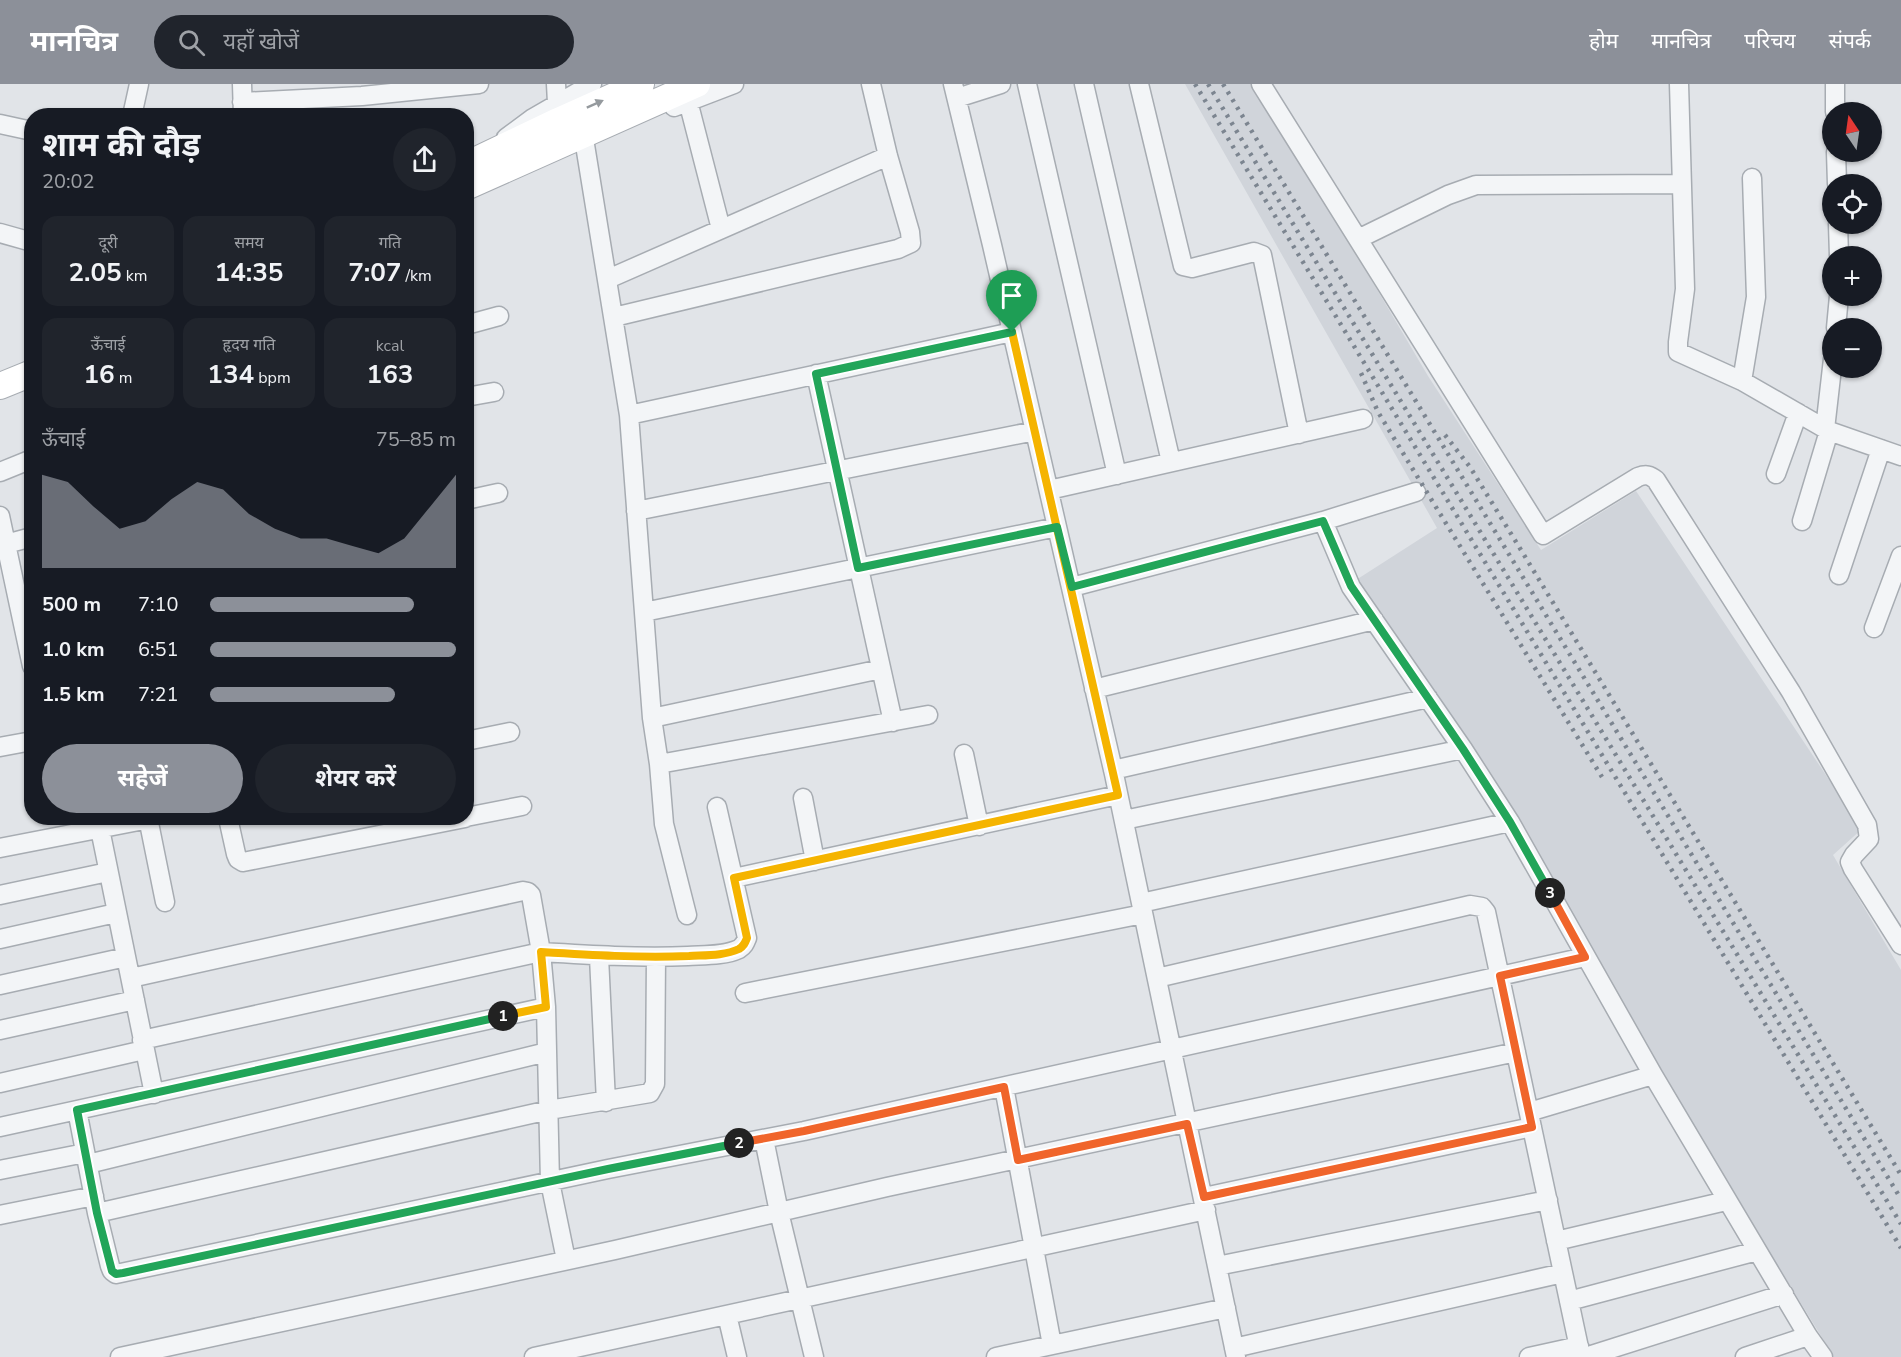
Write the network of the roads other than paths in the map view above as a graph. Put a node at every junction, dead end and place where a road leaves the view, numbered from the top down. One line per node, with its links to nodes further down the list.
1 (139, 84): 20 (street)
2 (478, 84): 17 (street)
3 (556, 84): 19 (street)
4 (592, 84): 19 (street)
5 (641, 84): 24 (street, one-way to 5)
6 (734, 84): 16 (street)
7 (871, 84): 25 (street)
8 (1001, 84): 15 (street)
9 (1027, 84): 60 (street)
10 (1084, 84): 56 (street)
11 (1139, 84): 52 (street)
12 (1261, 84): 33 (street)
13 (1679, 84): 29 (street)
14 (1835, 84): 18 (street)
15 (955, 91): 39 (street)
16 (693, 93): 23 (street); 28 (street); 31 (street)
17 (243, 100)
18 (1835, 102)
19 (557, 104): 24 (street)
20 (134, 108)
21 (0, 124): 22 (street)
22 (24, 129)
23 (585, 145): 30 (street); 35 (street)
24 (489, 154): 26 (street)
25 (888, 156): 31 (street); 37 (street)
26 (474, 161)
27 (1752, 178): 43 (street)
28 (474, 184)
29 (1682, 184): 33 (street); 43 (street)
30 (474, 190)
31 (722, 229): 35 (street)
32 (0, 233): 34 (street)
33 (1358, 239): 117 (street)
34 (24, 240)
35 (608, 279): 37 (street)
36 (499, 316): 38 (street)
37 (614, 317): 48 (street)
38 (474, 323)
39 (1012, 332): 40 (street); 51 (street)
40 (816, 374): 48 (street); 57 (street)
41 (24, 376): 44 (street)
42 (1831, 378): 50 (street)
43 (1742, 381): 47 (street)
44 (0, 386)
45 (494, 392): 46 (street)
46 (474, 396)
47 (1798, 413): 50 (street); 59 (street)
48 (629, 415): 65 (street)
49 (1363, 419): 52 (street)
50 (1827, 430): 53 (street); 68 (street)
51 (1035, 431): 57 (street); 61 (street)
52 (1299, 434): 56 (street)
53 (1881, 449): 54 (street); 74 (street)
54 (1901, 456)
55 (24, 462): 58 (street)
56 (1171, 462): 60 (street)
57 (836, 471): 65 (street); 73 (street)
58 (0, 472)
59 (1776, 474)
60 (1117, 475): 61 (street)
61 (1049, 490): 69 (street)
62 (1416, 492): 67 (street)
63 (498, 494): 64 (street)
64 (474, 498)
65 (636, 511): 76 (street)
66 (0, 516): 71 (street)
67 (1323, 521): 75 (street); 77 (street)
68 (1802, 521)
69 (1057, 527): 73 (street); 75 (street)
70 (24, 539): 71 (street)
71 (6, 544): 78 (street)
72 (1901, 556): 79 (street)
73 (858, 568): 76 (street); 80 (street)
74 (1839, 575)
75 (1072, 587): 81 (street)
76 (644, 612): 84 (street)
77 (1374, 620): 81 (street); 82 (street)
78 (24, 628)
79 (1874, 628)
80 (881, 669): 84 (street); 85 (street)
81 (1094, 689): 93 (street)
82 (1428, 698): 90 (street); 93 (street)
83 (928, 715): 85 (street)
84 (652, 718): 92 (street)
85 (893, 723): 92 (street)
86 (510, 732): 87 (street)
87 (474, 739)
88 (24, 742): 89 (street)
89 (0, 747)
90 (1463, 749): 99 (street); 100 (street)
91 (964, 754): 105 (street)
92 (659, 764): 115 (street)
93 (1113, 770): 94 (street)
94 (1118, 795): 99 (street); 105 (street)
95 (803, 798): 108 (street)
96 (522, 806): 98 (street)
97 (717, 807): 110 (street)
98 (474, 815)
99 (1124, 820): 113 (street)
100 (1510, 822): 113 (street); 122 (street)
101 (118, 825): 106 (street)
102 (150, 825): 112 (street)
103 (230, 825): 104 (street)
104 (426, 825)
105 (979, 826): 108 (street)
106 (100, 829): 107 (street); 109 (street)
107 (0, 848)
108 (815, 861): 110 (street)
109 (108, 872): 111 (street); 114 (street)
110 (734, 878): 121 (street)
111 (0, 896)
112 (165, 902)
113 (1142, 908): 125 (street); 127 (street)
114 (116, 913): 116 (street); 119 (street)
115 (687, 915)
116 (0, 939)
117 (1899, 939)
118 (541, 952): 120 (street); 124 (street); 129 (street); 131 (street)
119 (126, 957): 124 (street); 126 (street)
120 (599, 957): 121 (street); 139 (street)
121 (656, 957): 139 (street)
122 (1585, 957): 123 (street); 135 (street)
123 (1500, 976): 125 (street); 132 (street); 134 (street)
124 (130, 978): 128 (street)
125 (1156, 978): 132 (street)
126 (0, 985)
127 (745, 993)
128 (135, 1000): 130 (street); 131 (street)
129 (546, 1007): 133 (street); 138 (street)
130 (0, 1030)
131 (143, 1045): 136 (street); 138 (street)
132 (1172, 1050): 137 (street); 143 (street)
133 (547, 1052): 141 (street); 146 (street)
134 (1516, 1052): 142 (street); 143 (street)
135 (1653, 1075): 142 (street); 151 (street)
136 (0, 1083)
137 (1004, 1087): 145 (street); 147 (street)
138 (154, 1094): 140 (street)
139 (606, 1102): 141 (street)
140 (77, 1110): 144 (street); 146 (street)
141 (549, 1110): 149 (street); 153 (street)
142 (1530, 1119): 150 (street); 152 (street)
143 (1187, 1124): 147 (street); 152 (street)
144 (0, 1127)
145 (764, 1139): 149 (street); 154 (street)
146 (86, 1158): 148 (street); 153 (street)
147 (1018, 1160): 154 (street); 157 (street)
148 (0, 1170)
149 (550, 1182): 153 (street); 159 (street)
150 (1548, 1200): 156 (street); 160 (street)
151 (1726, 1201): 156 (street); 158 (street)
152 (1205, 1203): 157 (street); 160 (street)
153 (95, 1205): 155 (street)
154 (779, 1212): 159 (street); 163 (street)
155 (0, 1215)
156 (1556, 1241): 161 (street)
157 (1034, 1247): 163 (street); 168 (street)
158 (1757, 1251): 162 (street); 164 (street)
159 (566, 1260): 171 (street)
160 (1217, 1266): 165 (street)
161 (1563, 1273): 164 (street); 169 (street)
162 (1784, 1294): 167 (street); 170 (street)
163 (800, 1298): 166 (street); 174 (street)
164 (1569, 1301): 170 (street)
165 (1226, 1308): 168 (street); 169 (street)
166 (727, 1315): 172 (street); 173 (street)
167 (1808, 1336): 177 (street); 178 (street)
168 (1057, 1349): 175 (street)
169 (1235, 1352)
170 (1582, 1353): 176 (street)
171 (120, 1357)
172 (534, 1357)
173 (736, 1357)
174 (814, 1357)
175 (996, 1357)
176 (1528, 1357)
177 (1745, 1357)
178 (1823, 1357)

